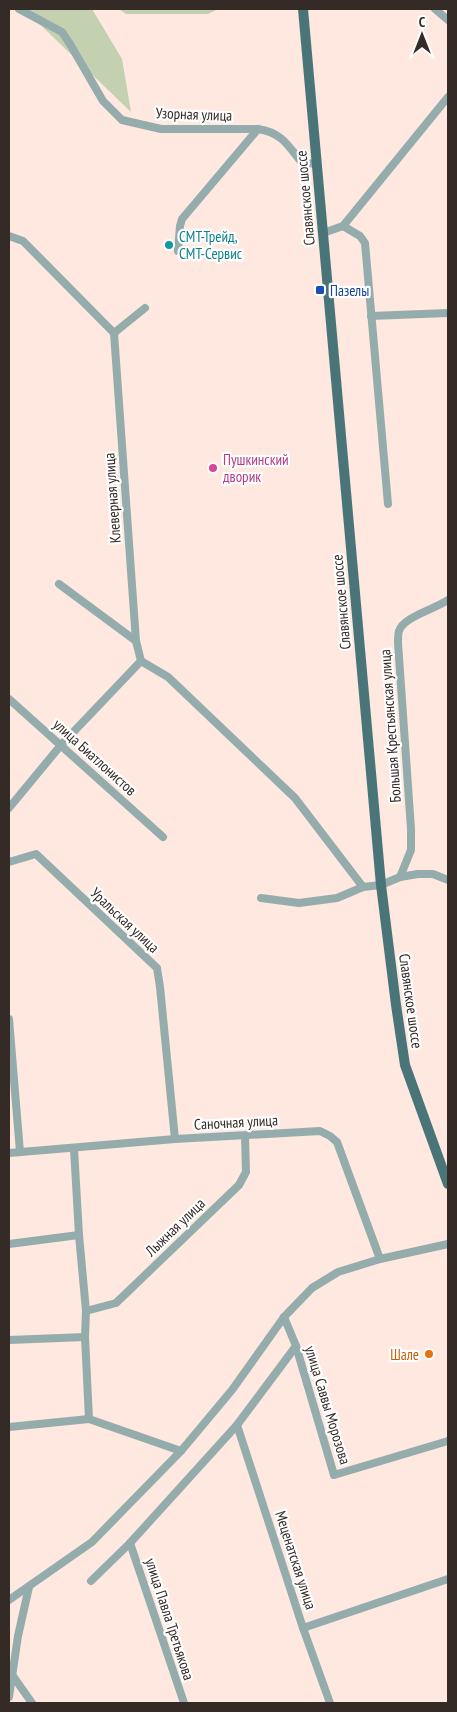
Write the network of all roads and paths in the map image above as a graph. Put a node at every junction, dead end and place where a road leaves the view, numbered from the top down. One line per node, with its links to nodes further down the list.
1 (19, 9): 6 (street, Узорная улица)
2 (303, 9): 7 (main road, Славянское шоссе)
3 (435, 9): 4 (street)
4 (448, 20)
5 (448, 97): 8 (street)
6 (258, 129): 7 (street, Узорная улица); 11 (street)
7 (317, 163): 9 (main road, Славянское шоссе)
8 (343, 226): 9 (street); 14 (street)
9 (323, 233): 28 (main road, Славянское шоссе)
10 (9, 236): 15 (street)
11 (178, 251)
12 (145, 308): 15 (street)
13 (448, 313): 14 (street)
14 (371, 316): 16 (street)
15 (114, 333): 19 (street, Клеверная улица)
16 (388, 504)
17 (59, 584): 19 (street)
18 (448, 600): 26 (street, Большая Крестьянская улица)
19 (136, 640): 20 (street, Клеверная улица)
20 (141, 661): 22 (street); 29 (street)
21 (9, 699): 22 (street, улица Биатлонистов)
22 (61, 745): 23 (street); 24 (street, улица Биатлонистов)
23 (9, 808)
24 (163, 837)
25 (9, 862): 33 (street, Уральская улица)
26 (400, 877): 27 (street); 28 (street)
27 (448, 880)
28 (381, 885): 29 (street); 37 (main road, Славянское шоссе)
29 (363, 887): 30 (street)
30 (261, 898)
31 (9, 1018): 35 (street)
32 (245, 1136): 33 (street, Саночная улица); 41 (street, Саночная улица); 42 (street, Лыжная улица)
33 (175, 1139): 34 (street, Саночная улица)
34 (74, 1148): 35 (street, Саночная улица); 38 (street)
35 (20, 1152): 36 (street, Саночная улица)
36 (9, 1154)
37 (448, 1184)
38 (79, 1235): 39 (street); 42 (street)
39 (9, 1244)
40 (448, 1244): 41 (street)
41 (380, 1260): 43 (street)
42 (86, 1311): 44 (street)
43 (284, 1317): 46 (street, улица Саввы Морозова); 51 (street)
44 (85, 1337): 45 (street); 47 (street)
45 (9, 1340)
46 (296, 1346): 48 (street); 50 (street, улица Саввы Морозова)
47 (89, 1419): 49 (street); 51 (street)
48 (237, 1426): 52 (street); 57 (street, Меценатская улица)
49 (9, 1427)
50 (448, 1441)
51 (181, 1451): 55 (street)
52 (130, 1542): 54 (street); 61 (street, улица Павла Третьякова)
53 (448, 1579): 57 (street)
54 (91, 1581)
55 (29, 1587): 56 (street); 58 (street)
56 (9, 1600)
57 (303, 1628): 62 (street, Меценатская улица)
58 (13, 1676): 59 (street); 60 (street)
59 (9, 1697)
60 (32, 1703)
61 (184, 1703)
62 (330, 1703)

